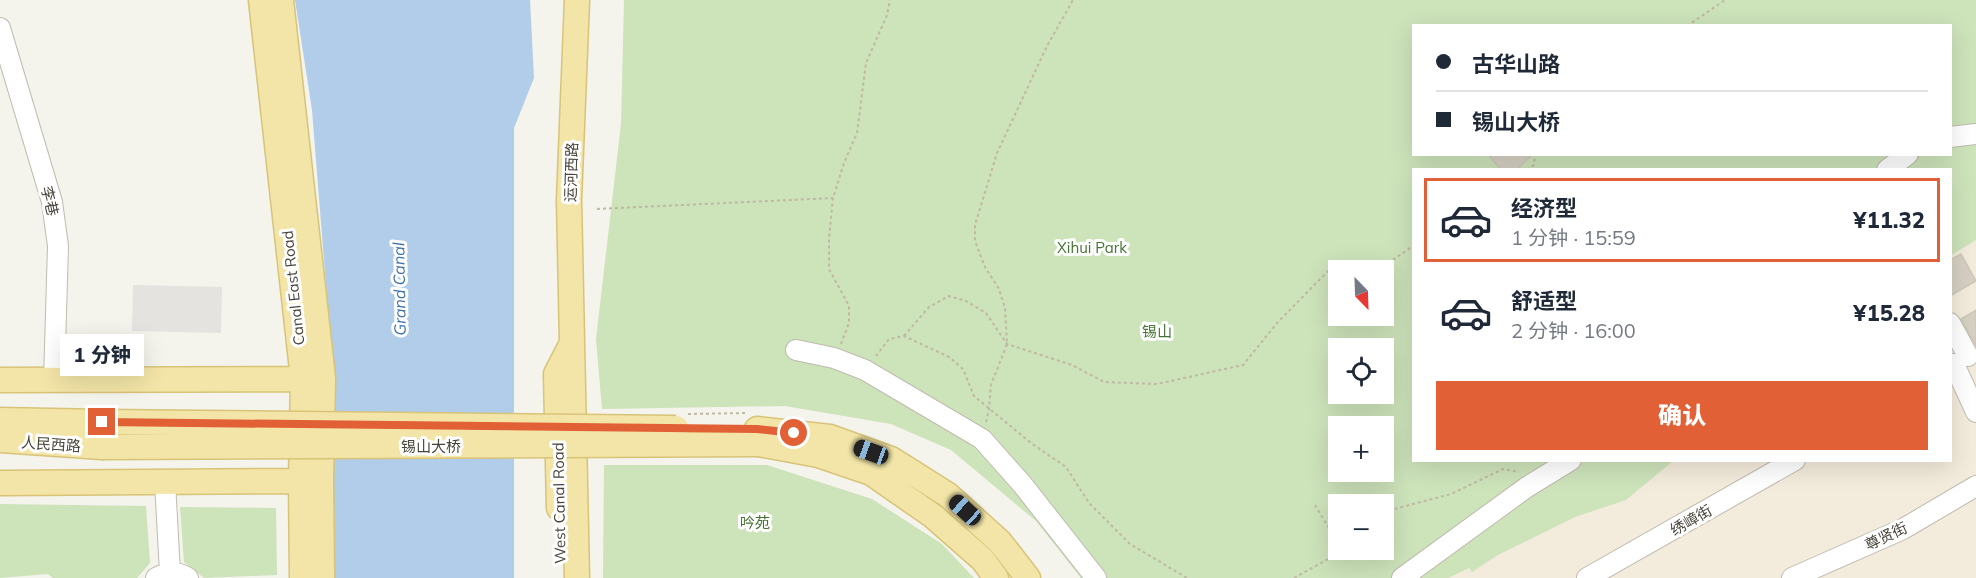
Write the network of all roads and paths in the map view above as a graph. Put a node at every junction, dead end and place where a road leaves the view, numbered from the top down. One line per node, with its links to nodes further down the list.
1 (261, 0): 26 (main road, Canal East Road)
2 (281, 0): 50 (main road, Canal East Road)
3 (577, 0): 20 (main road, 运河西路)
4 (890, 0): 13 (path)
5 (1073, 0): 21 (path)
6 (1725, 0): 7 (path)
7 (1690, 24)
8 (0, 28): 28 (street, 李巷)
9 (1976, 134): 10 (street)
10 (1952, 137)
11 (1905, 156): 12 (street)
12 (1890, 168)
13 (833, 198): 14 (path); 23 (path)
14 (597, 209)
15 (1412, 247): 16 (path)
16 (1393, 260)
17 (1328, 271): 21 (path)
18 (1952, 329): 24 (street)
19 (904, 336): 21 (path); 25 (path); 29 (path)
20 (572, 343): 51 (main road, West Canal Road); 52 (main road, West Canal Road)
21 (1007, 344): 29 (path)
22 (796, 350): 23 (street)
23 (834, 358): 25 (street)
24 (1962, 360): 30 (street)
25 (865, 370): 34 (street)
26 (303, 379): 28 (main road); 40 (main road, Canal East Road)
27 (0, 380): 28 (main road)
28 (54, 381)
29 (990, 410): 34 (path); 56 (path)
30 (1976, 412)
31 (0, 420): 32 (main road, 人民西路)
32 (102, 422): 33 (main road, 锡山大桥, bridge)
33 (758, 437): 36 (main road, 锡山大桥, bridge); 53 (main road); 54 (main road)
34 (982, 439): 55 (street)
35 (0, 440): 36 (main road, 人民西路)
36 (102, 447)
37 (1568, 462): 39 (street)
38 (1791, 462): 59 (street, 绣嶂街)
39 (1546, 476): 45 (path); 58 (street)
40 (301, 481): 41 (main road); 49 (main road, Canal East Road)
41 (165, 482): 42 (main road); 48 (street)
42 (0, 483)
43 (1976, 486): 60 (street, 尊贤街)
44 (1315, 505): 46 (path)
45 (1394, 509)
46 (1328, 526)
47 (1328, 559): 57 (path)
48 (172, 576)
49 (302, 578)
50 (322, 578)
51 (561, 578)
52 (578, 578)
53 (996, 578)
54 (1028, 578)
55 (1096, 578)
56 (1187, 578)
57 (1294, 578)
58 (1402, 578)
59 (1587, 578)
60 (1792, 578)

